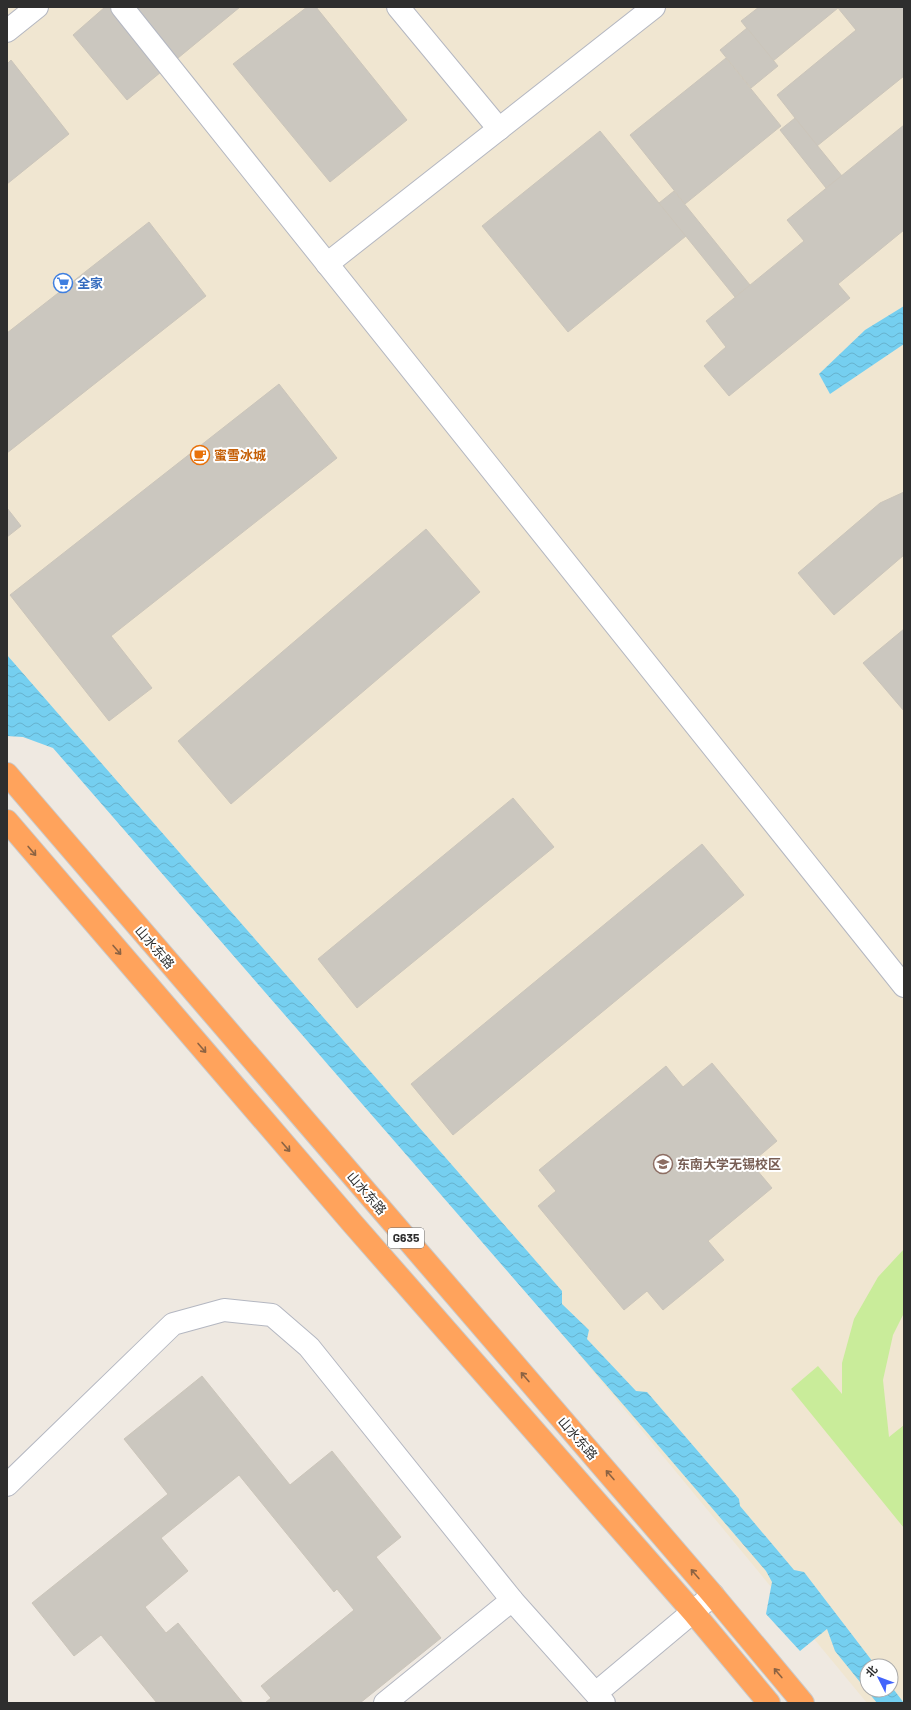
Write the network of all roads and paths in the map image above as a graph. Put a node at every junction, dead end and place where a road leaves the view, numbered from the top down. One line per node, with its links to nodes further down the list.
1 (37, 7): 5 (lane)
2 (122, 7): 7 (lane)
3 (398, 7): 6 (lane)
4 (654, 7): 6 (lane)
5 (7, 31)
6 (499, 129): 7 (lane)
7 (327, 264): 10 (lane)
8 (7, 774): 12 (highway, 山水东路 / G635, one-way to 8)
9 (7, 822): 14 (highway, G635, one-way to 14)
10 (904, 986)
11 (7, 1485): 13 (lane)
12 (713, 1595): 14 (lane); 18 (highway, 山水东路 / G635, one-way to 12)
13 (512, 1600): 15 (lane); 16 (lane)
14 (693, 1612): 15 (lane); 17 (highway, G635)
15 (600, 1698)
16 (385, 1703)
17 (769, 1703)
18 (803, 1703)

